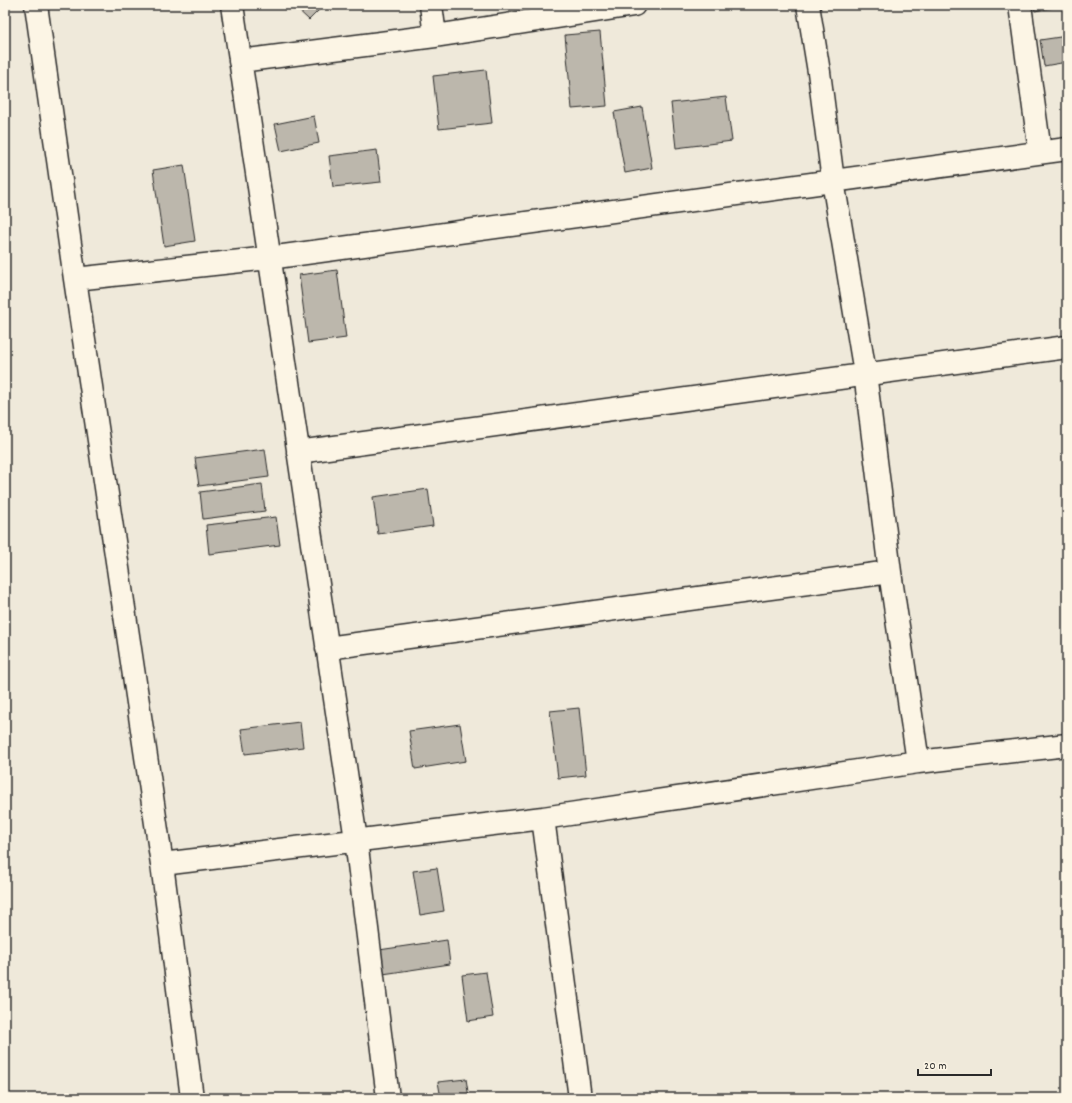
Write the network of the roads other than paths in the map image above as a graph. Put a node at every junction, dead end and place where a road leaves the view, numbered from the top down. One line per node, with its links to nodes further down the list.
1 (36, 5): 13 (street)
2 (232, 5): 8 (street)
3 (431, 5): 7 (street)
4 (634, 5): 7 (street)
5 (808, 5): 11 (street)
6 (1020, 5): 10 (street)
7 (435, 36): 8 (street)
8 (240, 61): 12 (street)
9 (1067, 149): 10 (street)
10 (1040, 152): 11 (street)
11 (833, 181): 12 (street); 15 (street)
12 (269, 258): 13 (street); 16 (street)
13 (75, 280): 23 (street)
14 (1067, 347): 15 (street)
15 (865, 373): 16 (street); 17 (street)
16 (298, 452): 18 (street)
17 (890, 572): 18 (street); 20 (street)
18 (327, 648): 22 (street)
19 (1067, 745): 20 (street)
20 (918, 762): 21 (street)
21 (543, 818): 22 (street); 26 (street)
22 (356, 840): 23 (street); 25 (street)
23 (162, 864): 24 (street)
24 (192, 1098)
25 (388, 1098)
26 (580, 1098)

